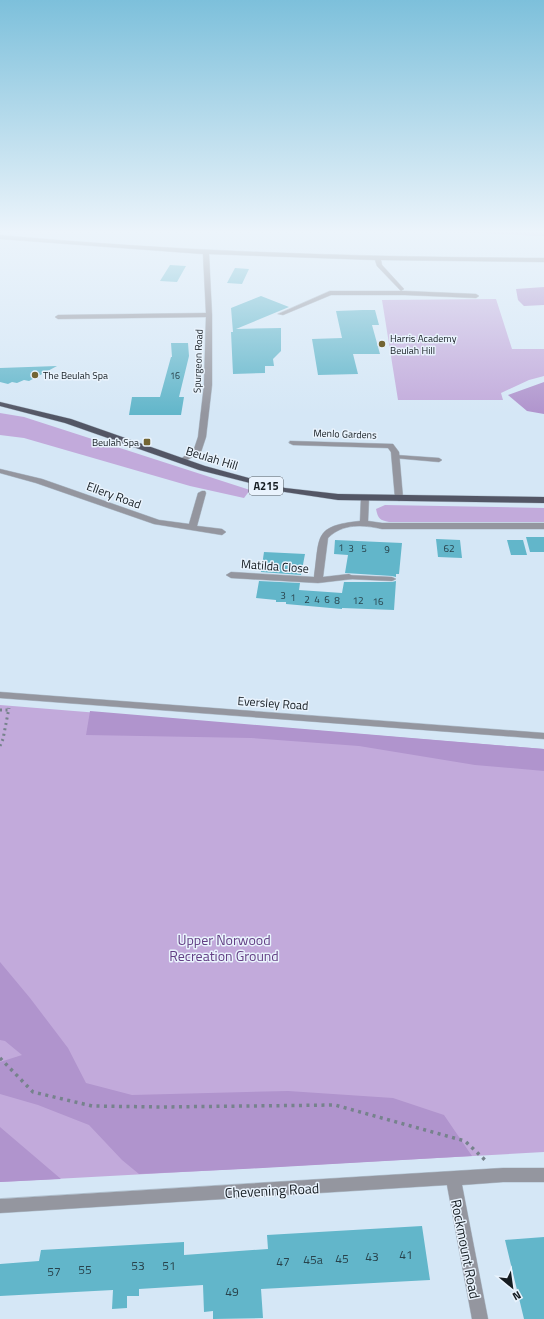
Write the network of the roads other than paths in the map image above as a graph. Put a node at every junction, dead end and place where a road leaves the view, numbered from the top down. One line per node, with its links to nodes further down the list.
1 (208, 292): 6 (street, Spurgeon Road)
2 (383, 292): 5 (lane)
3 (411, 292): 4 (lane)
4 (476, 296)
5 (281, 314)
6 (209, 315): 7 (street); 12 (street, Spurgeon Road)
7 (58, 317)
8 (0, 404): 12 (main road, Beulah Hill / A215)
9 (293, 443): 10 (street, Menlo Gardens)
10 (396, 457): 11 (lane); 16 (street)
11 (439, 460)
12 (182, 462): 15 (main road, Beulah Hill / A215)
13 (0, 471): 20 (street, Ellery Road)
14 (202, 493): 20 (street)
15 (365, 498): 16 (main road, Beulah Hill / A215); 18 (street)
16 (399, 498): 17 (main road, Beulah Hill / A215)
17 (544, 500)
18 (364, 523): 19 (street); 25 (street)
19 (544, 526)
20 (192, 528): 21 (street, Ellery Road)
21 (222, 532)
22 (231, 575): 25 (street, Matilda Close)
23 (349, 577): 24 (lane); 25 (street, Matilda Close)
24 (392, 579)
25 (318, 580)
26 (0, 695): 27 (street, Eversley Road)
27 (544, 736)
28 (544, 1175): 29 (street, Chevening Road)
29 (453, 1179): 30 (street, Chevening Road); 31 (street, Rockmount Road)
30 (0, 1206)
31 (480, 1319)

